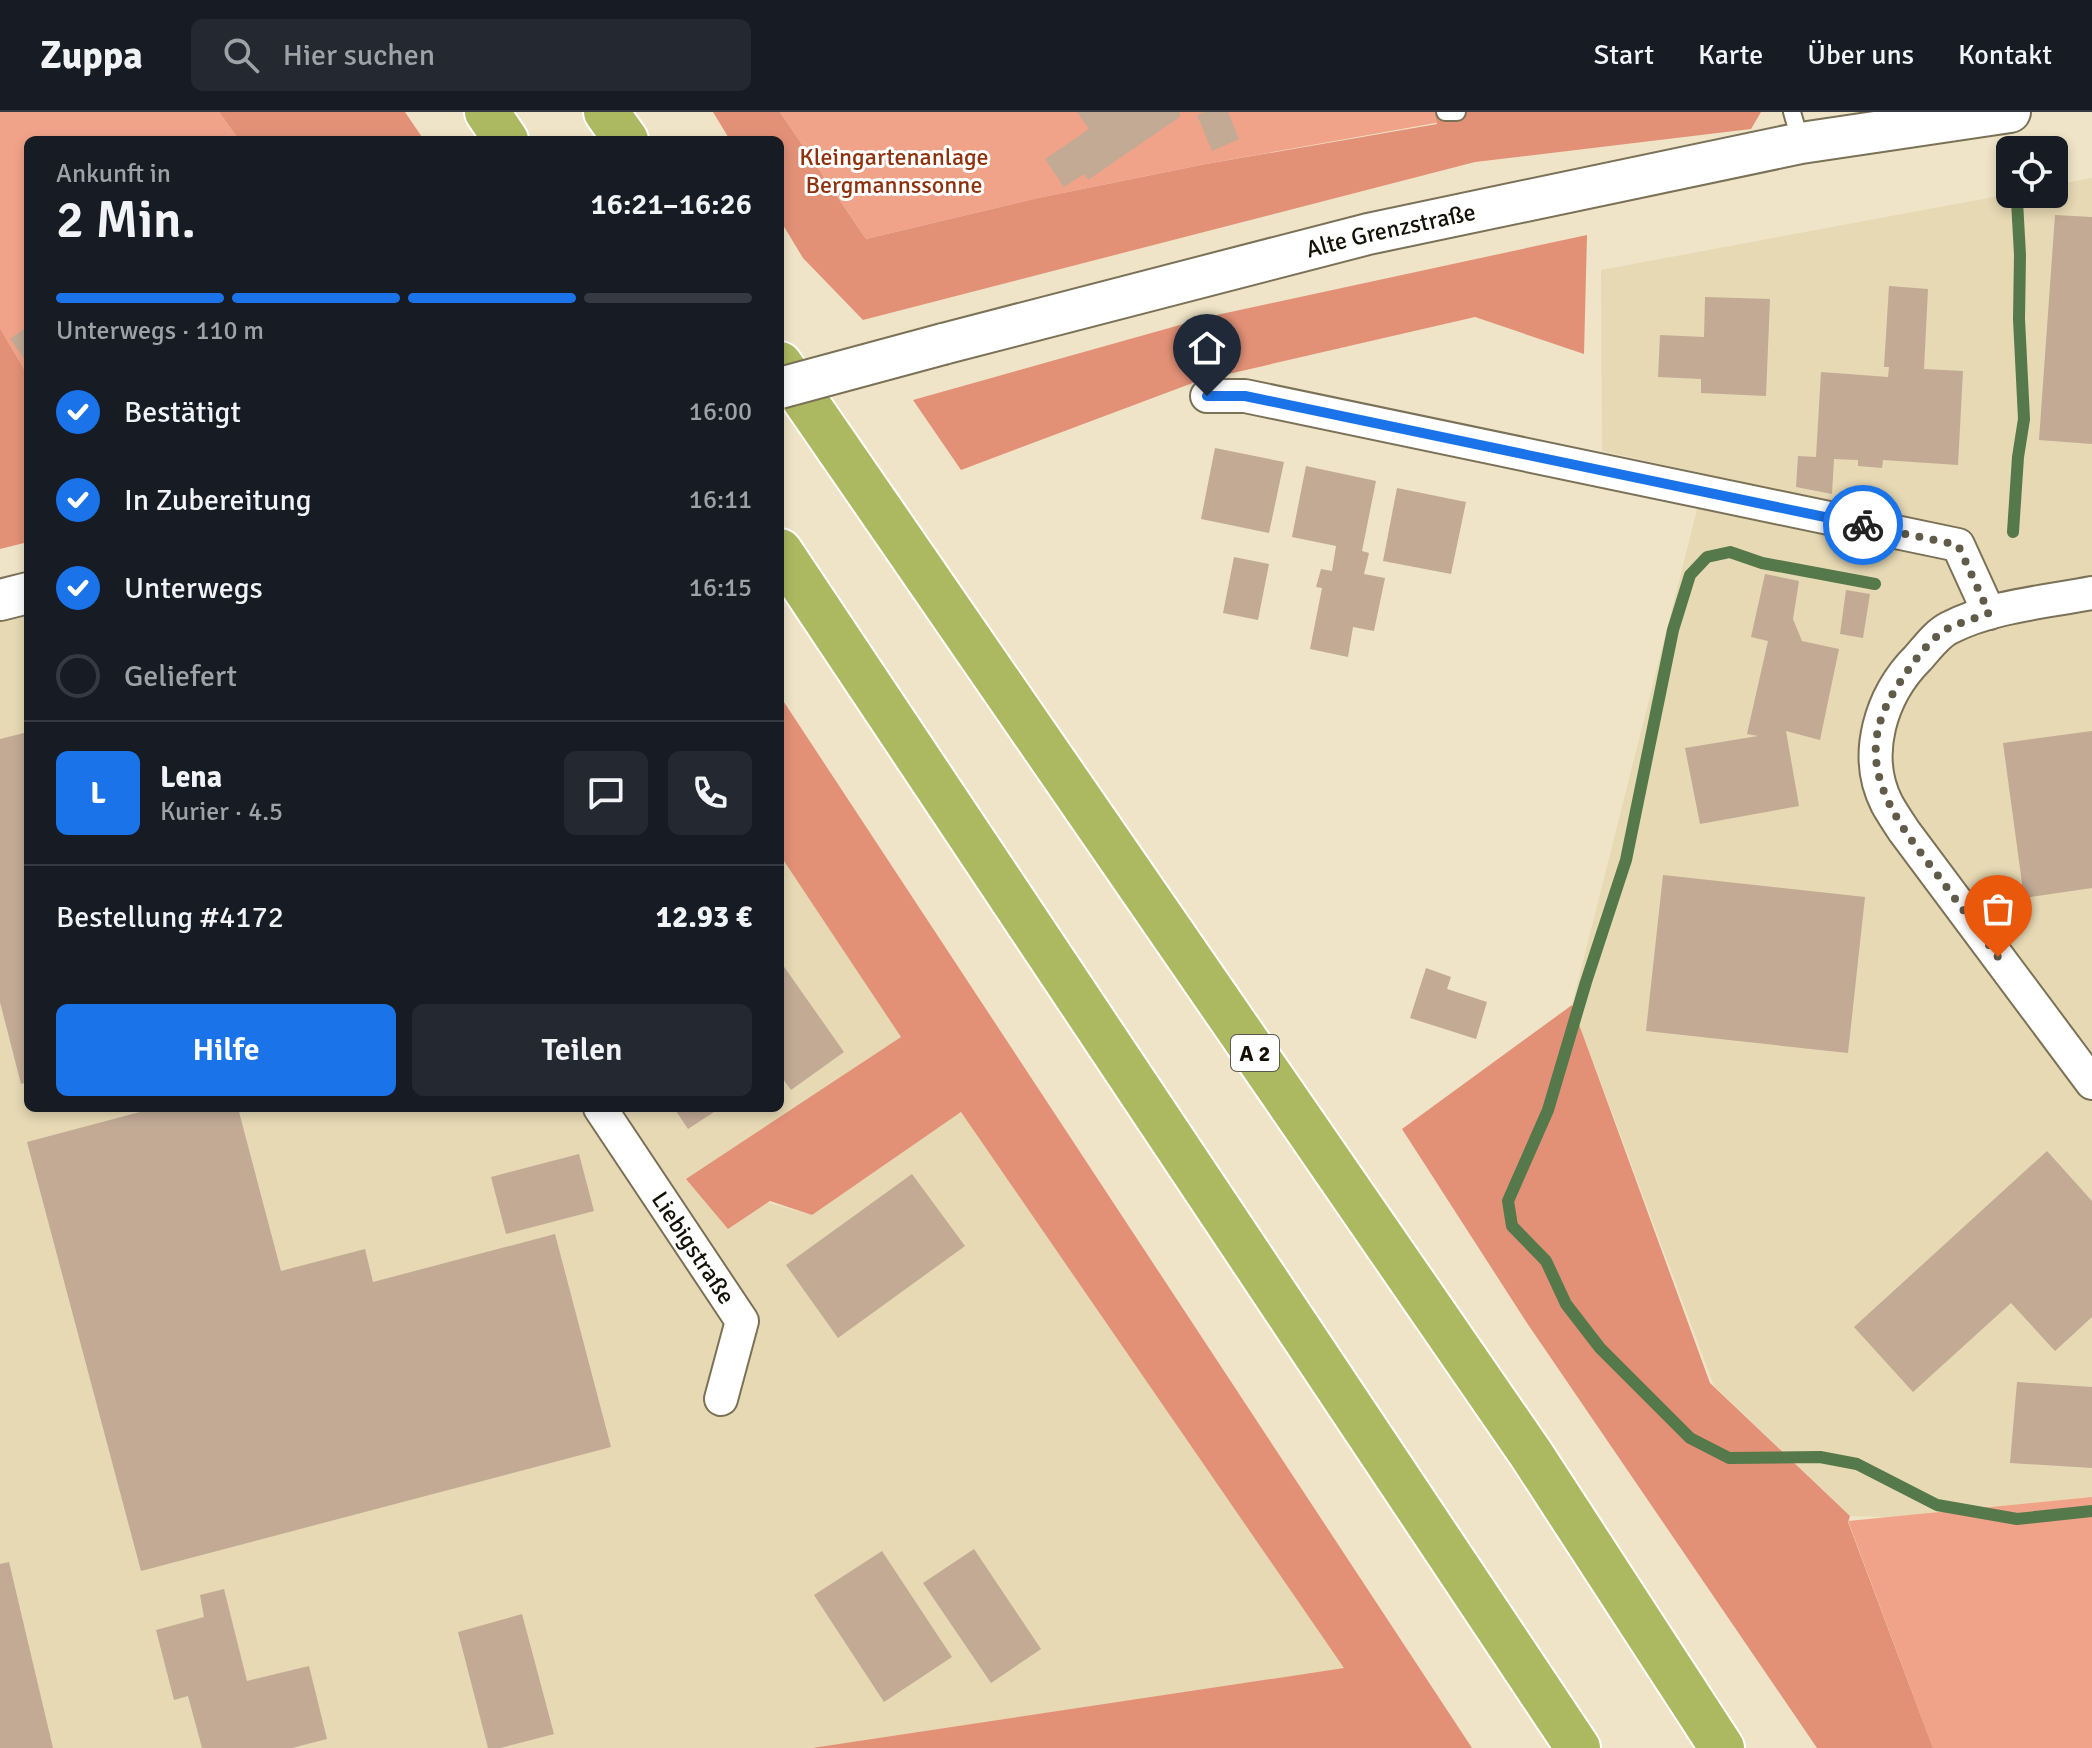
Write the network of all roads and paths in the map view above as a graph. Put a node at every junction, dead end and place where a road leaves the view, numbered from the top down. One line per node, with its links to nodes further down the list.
1 (487, 112): 7 (highway)
2 (606, 112): 8 (highway)
3 (1445, 112): 4 (lane)
4 (1457, 112)
5 (2010, 112): 6 (street, Alte Grenzstraße)
6 (1796, 127): 10 (street, Alte Grenzstraße, bridge)
7 (503, 136)
8 (623, 136)
9 (784, 370): 21 (highway, A 2)
10 (784, 387)
11 (1207, 396): 16 (street)
12 (784, 557): 20 (highway)
13 (2092, 593): 16 (street)
14 (24, 594): 15 (street)
15 (0, 600)
16 (1989, 613): 17 (street)
17 (2092, 1083)
18 (603, 1112): 19 (street, Liebigstraße)
19 (721, 1399)
20 (1578, 1748)
21 (1722, 1748)

